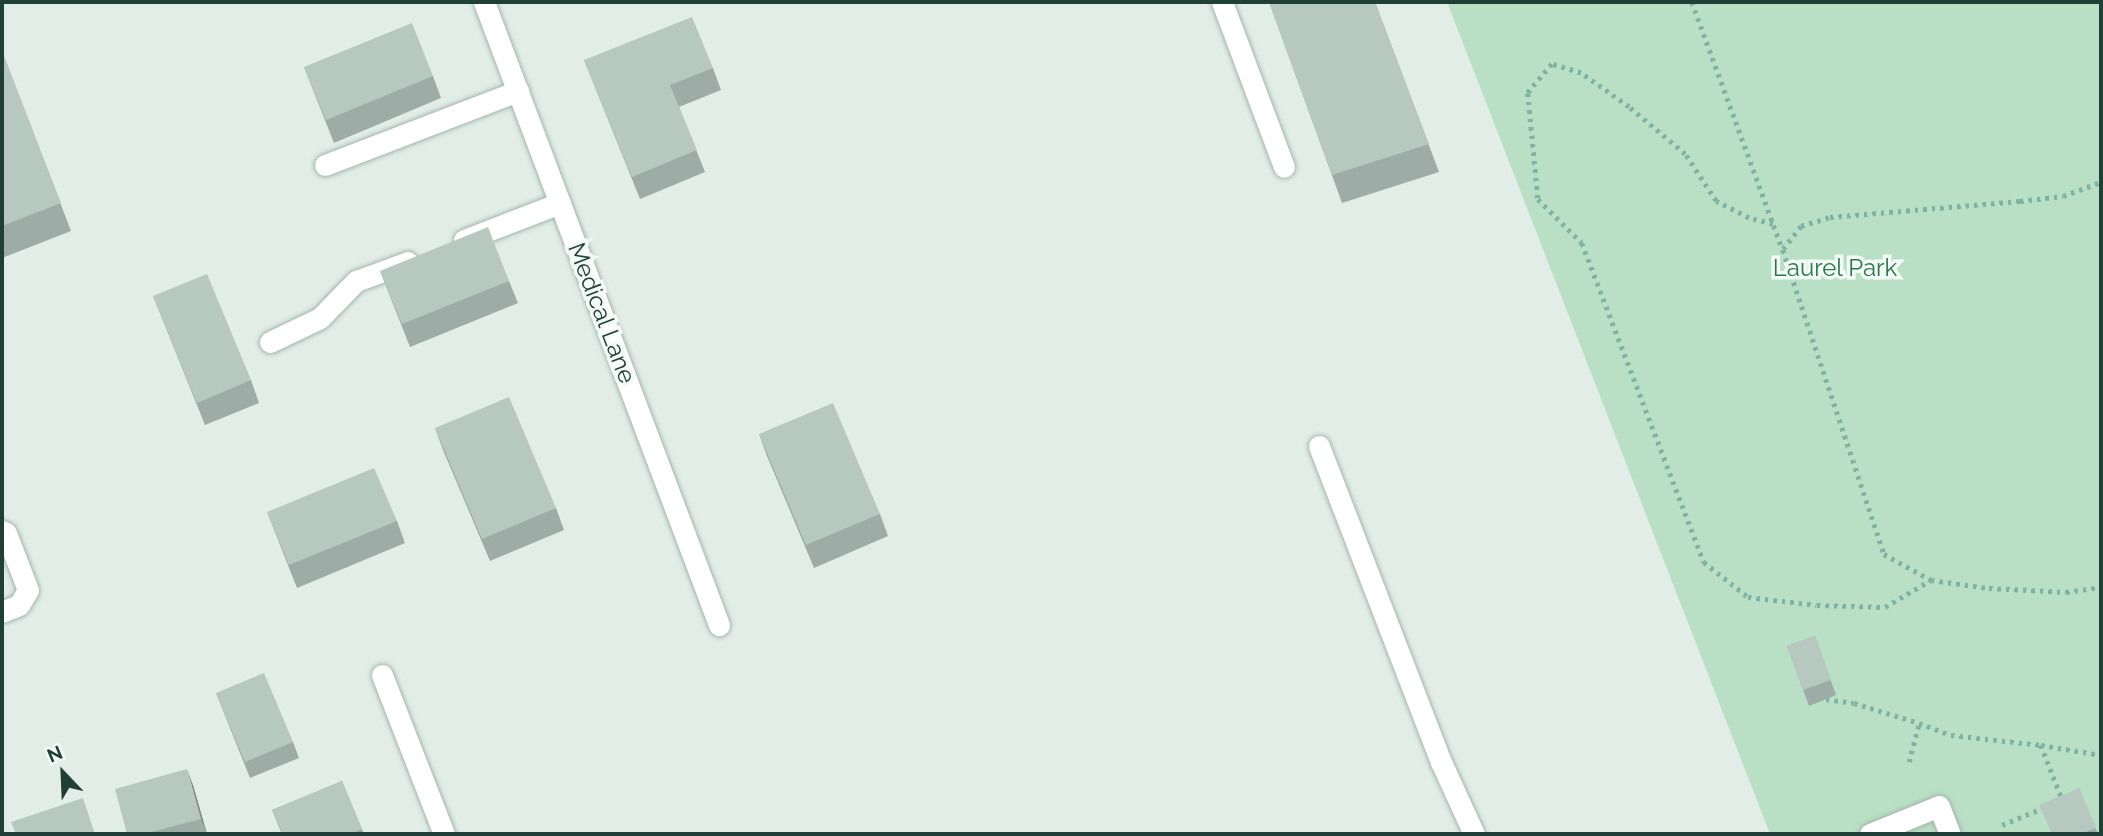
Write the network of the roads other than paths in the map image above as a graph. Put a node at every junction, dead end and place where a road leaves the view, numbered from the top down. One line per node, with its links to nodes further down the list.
1 (484, 2): 3 (street, Medical Lane)
2 (1222, 2): 5 (street)
3 (518, 91): 4 (street); 6 (street, Medical Lane)
4 (325, 165)
5 (1284, 167)
6 (560, 203): 7 (street); 11 (street, Medical Lane)
7 (270, 342)
8 (1319, 446): 14 (street)
9 (2, 531): 10 (street)
10 (2, 612)
11 (719, 625)
12 (382, 675): 13 (street)
13 (444, 834)
14 (1474, 834)
15 (1870, 834): 16 (street)
16 (1950, 834)

